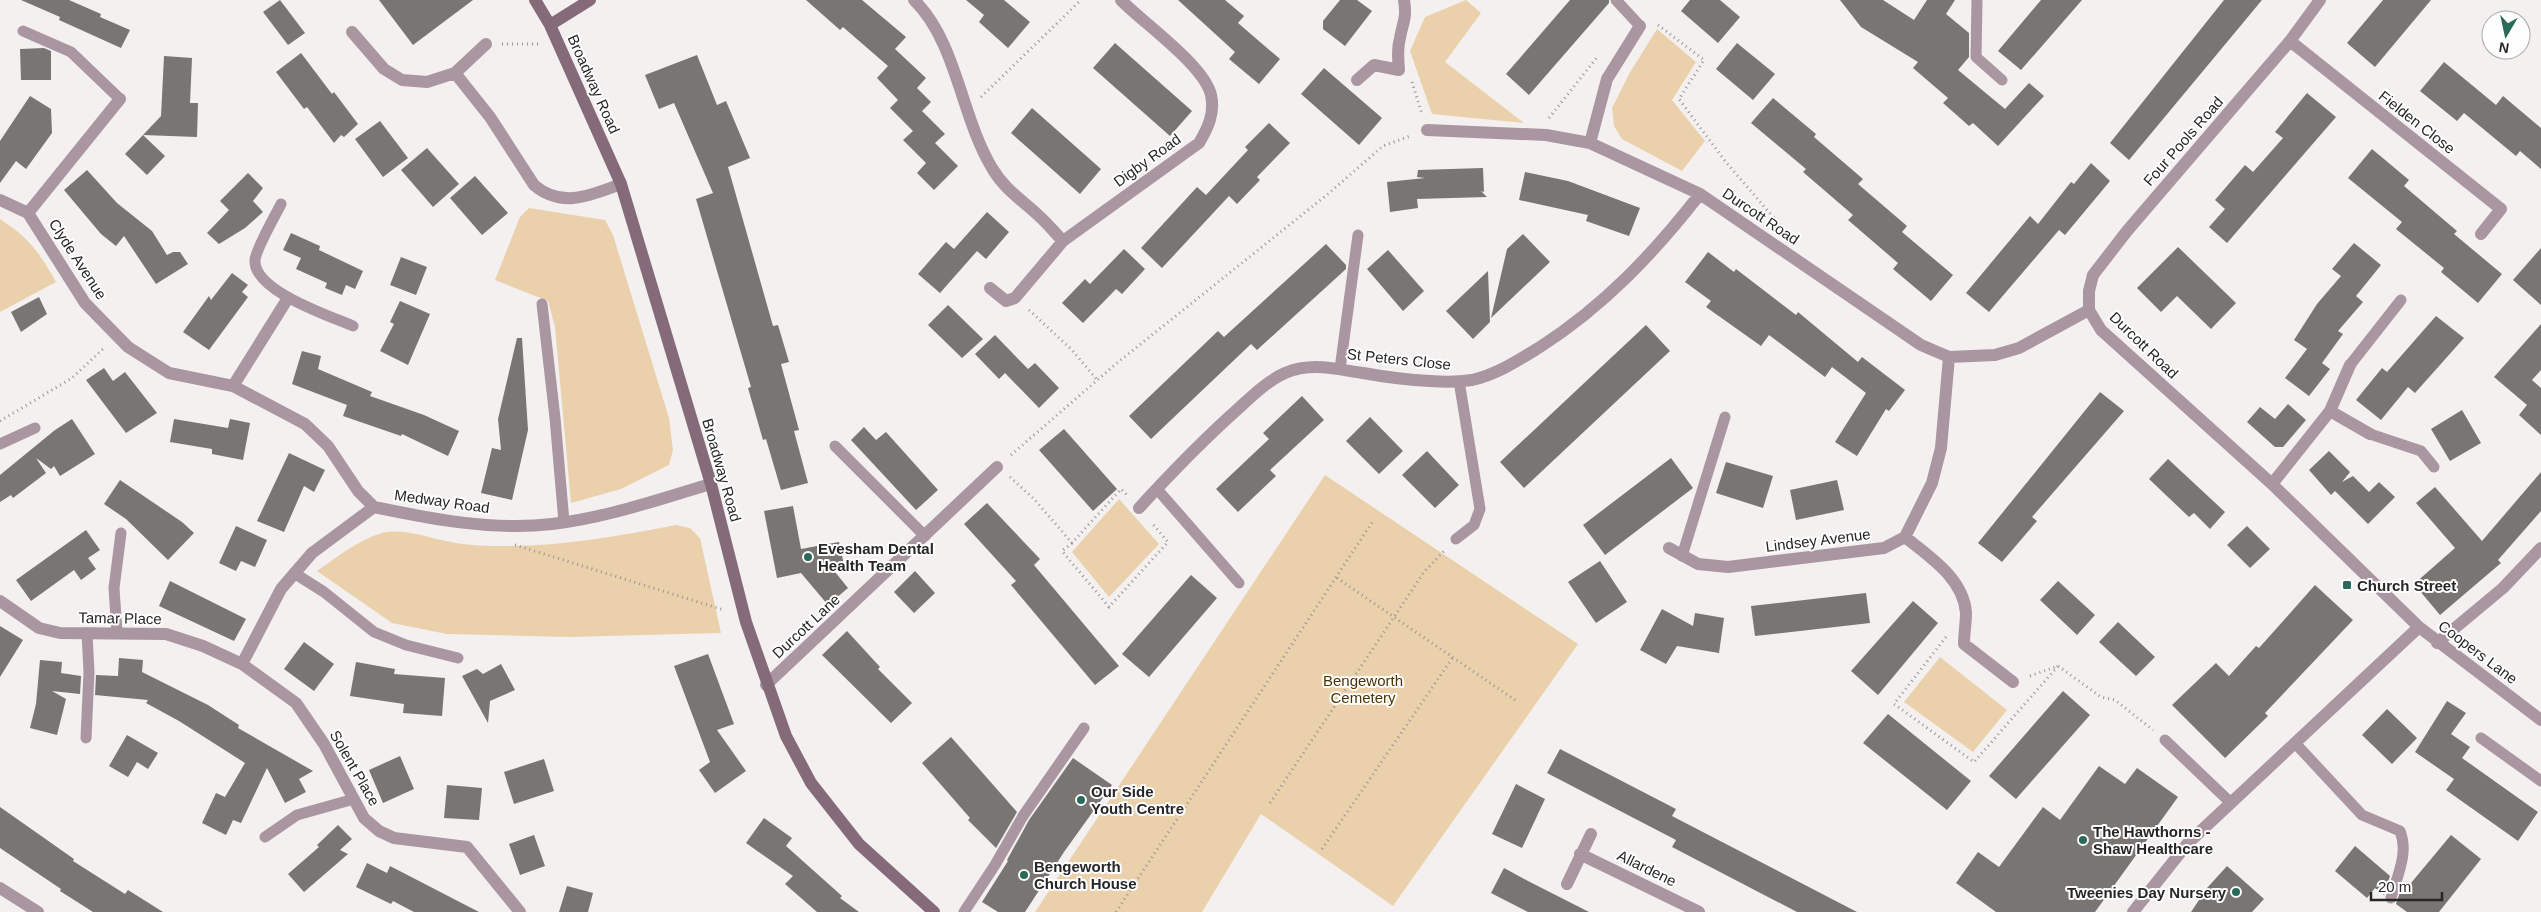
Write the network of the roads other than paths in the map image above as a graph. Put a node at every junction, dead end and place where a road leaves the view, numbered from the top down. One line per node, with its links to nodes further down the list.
1 (535, 0): 9 (street, Broadway Road)
2 (590, 0): 9 (street)
3 (914, 0): 28 (street)
4 (1121, 0): 28 (street, Digby Road)
5 (1404, 0): 16 (street)
6 (1616, 0): 10 (lane)
7 (1977, 0): 17 (lane)
8 (2320, 0): 13 (street, Four Pools Road)
9 (550, 25): 21 (street, Broadway Road)
10 (1640, 26): 20 (street)
11 (23, 31): 18 (lane)
12 (352, 32): 15 (street)
13 (2290, 41): 26 (street, Fielden Close); 33 (street, Four Pools Road)
14 (486, 44): 15 (street)
15 (456, 73): 21 (street)
16 (1357, 80)
17 (2002, 80)
18 (120, 99): 25 (street, Clyde Avenue)
19 (1427, 130): 20 (street, Durcott Road)
20 (1590, 143): 22 (street, Durcott Road)
21 (621, 184): 48 (street, Broadway Road)
22 (1700, 194): 35 (street, Durcott Road); 38 (street, St Peters Close)
23 (0, 200): 25 (street, Clyde Avenue)
24 (281, 204): 30 (lane)
25 (28, 212): 39 (street, Clyde Avenue)
26 (2482, 234)
27 (1358, 235): 37 (lane)
28 (1063, 241): 29 (street, Digby Road)
29 (990, 288)
30 (288, 298): 34 (lane); 39 (street)
31 (2401, 300): 36 (lane)
32 (542, 304): 53 (lane)
33 (2089, 310): 35 (street, Durcott Road); 49 (street, Durcott Road)
34 (353, 326)
35 (1950, 357): 56 (street)
36 (2350, 365): 40 (street)
37 (1340, 369): 38 (street, St Peters Close); 50 (street, St Peters Close)
38 (1459, 381): 57 (lane)
39 (233, 386): 51 (street, Clyde Avenue)
40 (2330, 411): 43 (street); 49 (street)
41 (1725, 417): 60 (lane)
42 (35, 428): 44 (lane)
43 (2370, 434): 47 (lane)
44 (0, 444)
45 (836, 446): 55 (lane)
46 (997, 467): 55 (street, Durcott Lane)
47 (2434, 467)
48 (711, 484): 53 (street, Medway Road); 71 (street, Broadway Road)
49 (2272, 484): 64 (street, Durcott Road)
50 (1157, 488): 52 (street, St Peters Close); 62 (lane)
51 (374, 507): 53 (street, Medway Road); 61 (street, Medway Road)
52 (1138, 508)
53 (564, 522)
54 (121, 533): 65 (lane)
55 (925, 536): 71 (street, Durcott Lane)
56 (1905, 537): 60 (street, Lindsey Avenue); 70 (street)
57 (1456, 539)
58 (1668, 548): 60 (street, Lindsey Avenue)
59 (2541, 548): 67 (street)
60 (1682, 556)
61 (294, 573): 68 (lane); 69 (street, Medway Road)
62 (1239, 583)
63 (0, 601): 66 (street, Tamar Place)
64 (2419, 627): 67 (street, Coopers Lane); 77 (street)
65 (117, 632): 66 (street, Tamar Place); 69 (street, Tamar Place)
66 (87, 633): 74 (lane)
67 (2437, 642): 72 (street, Coopers Lane)
68 (458, 658)
69 (242, 664): 79 (street, Solent Place)
70 (2013, 682)
71 (766, 685): 89 (street, Broadway Road)
72 (2541, 720)
73 (1084, 728): 90 (lane)
74 (86, 738)
75 (2481, 738): 78 (lane)
76 (2165, 740): 80 (lane)
77 (2296, 743): 80 (street); 86 (lane)
78 (2541, 781)
79 (354, 798): 82 (lane); 88 (street, Solent Place)
80 (2231, 804): 92 (street)
81 (1591, 834): 83 (street)
82 (264, 837)
83 (1580, 854): 84 (street); 91 (street, Allardene)
84 (1567, 884)
85 (0, 888): 87 (street)
86 (2391, 898)
87 (38, 912)
88 (520, 912)
89 (934, 912)
90 (964, 912)
91 (1699, 912)
92 (2133, 912)

